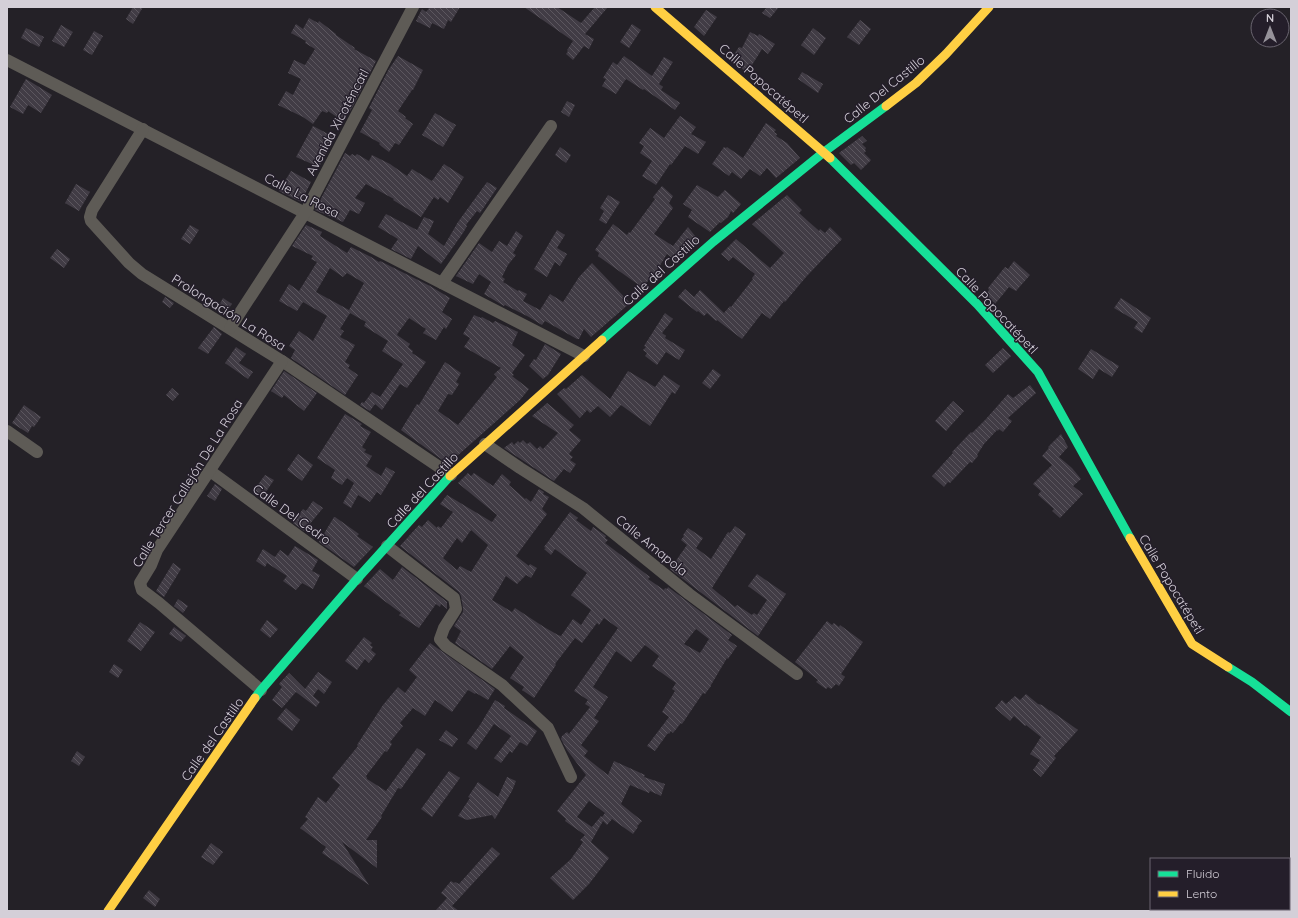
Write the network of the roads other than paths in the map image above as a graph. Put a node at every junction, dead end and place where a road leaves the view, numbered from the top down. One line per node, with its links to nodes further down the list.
1 (413, 7): 8 (street, Avenida Xicoténcatl)
2 (655, 7): 7 (street, Calle Popocatépetl)
3 (989, 7): 7 (street, Calle Del Castillo)
4 (7, 60): 6 (street, Calle La Rosa)
5 (551, 126): 9 (street)
6 (143, 129): 8 (street, Calle La Rosa); 10 (street, Prolongación La Rosa)
7 (824, 152): 11 (street, Calle del Castillo); 22 (street, Calle Popocatépetl)
8 (305, 213): 9 (street, Calle La Rosa); 10 (street, Avenida Xicoténcatl)
9 (442, 283): 11 (street, Calle La Rosa)
10 (230, 328): 12 (street, Prolongación La Rosa)
11 (584, 356): 14 (street, Calle del Castillo)
12 (282, 361): 16 (street, Calle Tercer Callejón De La Rosa); 17 (street, Prolongación La Rosa)
13 (7, 431): 15 (street)
14 (485, 444): 17 (street, Calle del Castillo); 20 (street, Calle Amapola)
15 (37, 452)
16 (210, 471): 19 (street, Calle Del Cedro); 21 (street, Calle Tercer Callejón De La Rosa)
17 (451, 475): 18 (street, Calle del Castillo)
18 (388, 546): 19 (street, Calle del Castillo); 23 (street)
19 (357, 579): 21 (street, Calle del Castillo)
20 (797, 674)
21 (262, 690): 24 (street, Calle del Castillo)
22 (1291, 712)
23 (572, 777)
24 (108, 911)

